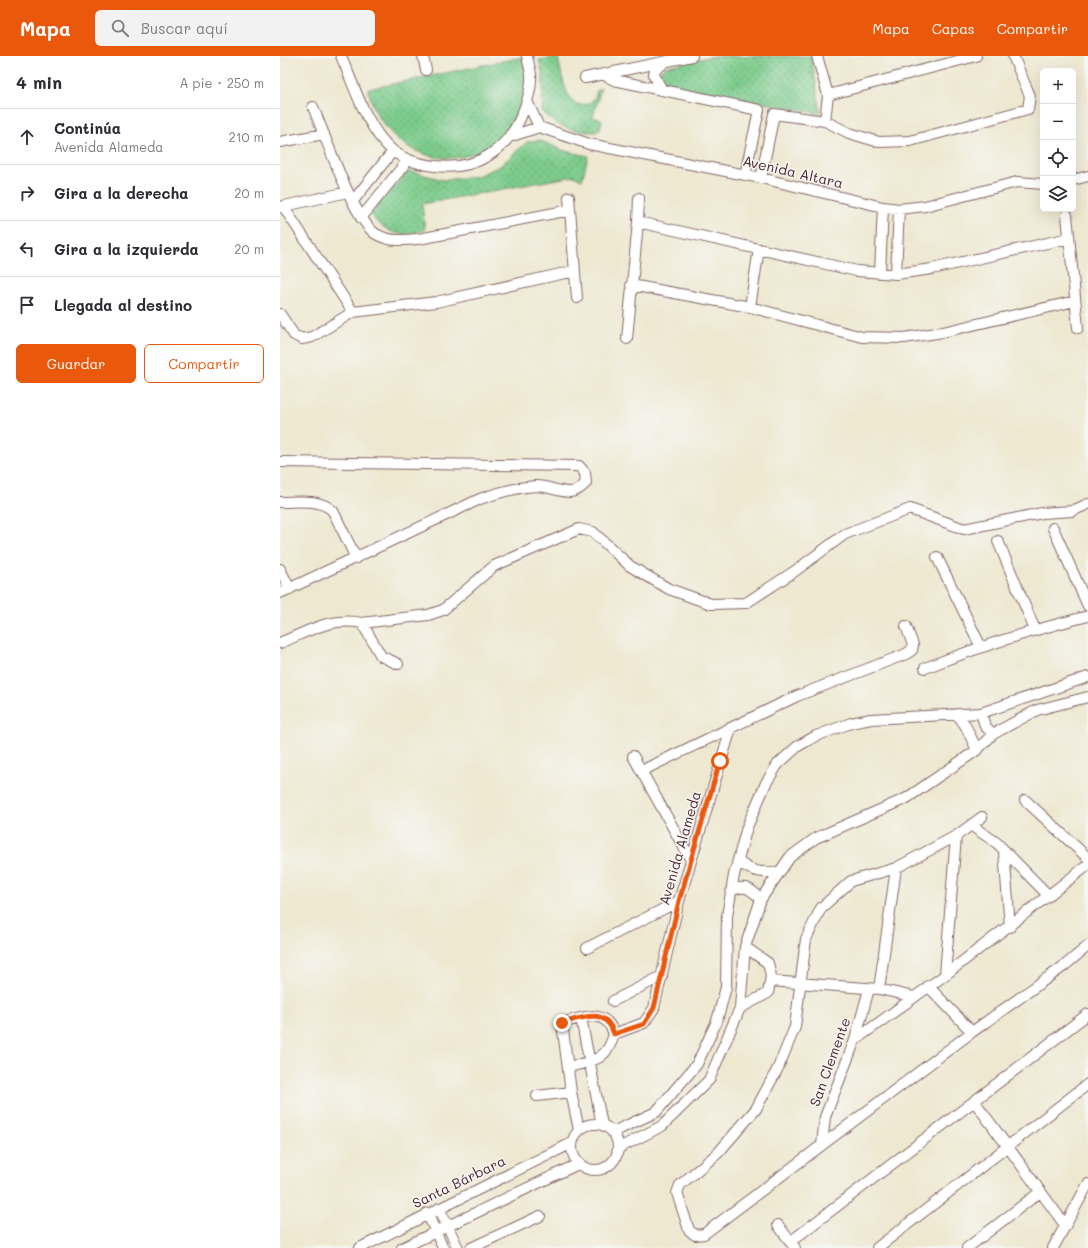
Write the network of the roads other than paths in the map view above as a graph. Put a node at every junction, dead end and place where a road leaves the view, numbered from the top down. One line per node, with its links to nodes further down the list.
1 (341, 56): 23 (street)
2 (423, 56): 9 (street)
3 (527, 56): 14 (street)
4 (692, 56): 8 (street)
5 (817, 56): 13 (street)
6 (976, 56): 13 (street)
7 (1014, 56): 16 (street)
8 (671, 60): 10 (street); 12 (street)
9 (426, 70)
10 (603, 74): 11 (street); 12 (street)
11 (585, 78)
12 (661, 88): 21 (street)
13 (828, 95): 16 (street)
14 (527, 102): 17 (street); 19 (street)
15 (313, 107): 18 (street)
16 (825, 121): 22 (street)
17 (539, 127): 19 (street); 26 (street, Avenida Altara)
18 (324, 134): 20 (street); 30 (street)
19 (512, 136): 24 (street)
20 (280, 142)
21 (750, 148): 22 (street); 26 (street)
22 (766, 150): 27 (street)
23 (393, 151): 24 (street); 25 (street)
24 (408, 160): 28 (street)
25 (377, 172): 28 (street); 33 (street)
26 (745, 175): 27 (street, Avenida Altara)
27 (761, 178): 35 (street, Avenida Altara)
28 (390, 182): 39 (street)
29 (1040, 184): 36 (street, Avenida Altara)
30 (348, 192): 33 (street); 34 (street)
31 (569, 198): 37 (street)
32 (639, 198): 40 (street)
33 (353, 201): 39 (street)
34 (281, 207): 52 (street)
35 (882, 207): 36 (street, Avenida Altara); 43 (street)
36 (899, 209): 41 (street)
37 (570, 210): 39 (street); 45 (street)
38 (1067, 215): 42 (street)
39 (361, 218)
40 (638, 222): 44 (street); 48 (street)
41 (897, 238): 43 (street); 47 (street)
42 (1069, 238): 47 (street); 50 (street)
43 (882, 240): 46 (street)
44 (759, 249): 46 (street); 51 (street)
45 (574, 271): 49 (street); 52 (street)
46 (880, 273): 47 (street)
47 (896, 274)
48 (632, 285): 51 (street); 55 (street)
49 (577, 298)
50 (1075, 301): 51 (street); 54 (street)
51 (750, 307)
52 (354, 312): 53 (street)
53 (280, 314)
54 (1078, 328)
55 (627, 339)
56 (280, 462): 62 (street)
57 (280, 502): 62 (street)
58 (1088, 504): 68 (street)
59 (1053, 528): 66 (street)
60 (998, 541): 70 (street)
61 (937, 557): 72 (street)
62 (356, 558): 64 (street)
63 (280, 569): 64 (street)
64 (290, 588): 65 (street)
65 (280, 593)
66 (1088, 606)
67 (1088, 616): 70 (street)
68 (362, 623): 71 (street); 73 (street)
69 (906, 626): 79 (street)
70 (1035, 630): 72 (street)
71 (280, 643)
72 (981, 647): 74 (street)
73 (398, 664)
74 (925, 668)
75 (1088, 676): 77 (street)
76 (1087, 698): 80 (street)
77 (981, 713): 78 (street); 80 (street)
78 (957, 714): 81 (street); 91 (street)
79 (731, 728): 83 (street); 90 (street, Avenida Alameda)
80 (993, 734): 81 (street)
81 (977, 750): 94 (street)
82 (633, 756): 83 (street)
83 (641, 771): 90 (street)
84 (1025, 800): 89 (street)
85 (982, 817): 86 (street)
86 (972, 826): 87 (street); 88 (street)
87 (956, 836): 93 (street); 103 (street)
88 (1004, 850): 96 (street); 99 (street)
89 (1088, 858)
90 (692, 860): 98 (street, Avenida Alameda)
91 (738, 861): 94 (street); 95 (street)
92 (1088, 865): 96 (street)
93 (896, 868): 106 (street); 108 (street, San Clemente)
94 (778, 872): 97 (street)
95 (732, 890): 97 (street); 125 (street)
96 (1049, 896): 99 (street)
97 (761, 899): 101 (street)
98 (679, 901): 102 (street); 104 (street, Avenida Alameda)
99 (1010, 926): 103 (street)
100 (1088, 946): 114 (street)
101 (745, 947): 105 (street); 111 (street)
102 (587, 948)
103 (945, 975): 107 (street)
104 (662, 976): 110 (street); 115 (street, Avenida Alameda)
105 (770, 981): 106 (street); 111 (street)
106 (802, 983): 108 (street); 127 (street)
107 (928, 986): 109 (street); 114 (street)
108 (874, 989): 109 (street); 116 (street, San Clemente)
109 (914, 996): 116 (street)
110 (613, 1001)
111 (740, 1008): 129 (street)
112 (1088, 1014): 122 (street)
113 (581, 1018): 115 (street); 117 (street); 118 (street)
114 (972, 1032): 127 (street)
115 (614, 1034): 117 (street)
116 (854, 1040): 127 (street, San Clemente)
117 (590, 1062): 118 (street); 123 (street)
118 (568, 1067): 120 (street)
119 (1088, 1084): 128 (street)
120 (572, 1092): 121 (street); 124 (street)
121 (537, 1096)
122 (975, 1102): 128 (street); 140 (street)
123 (602, 1125): 124 (street); 125 (street)
124 (579, 1130): 126 (street)
125 (613, 1132): 129 (street)
126 (572, 1143): 130 (street); 133 (street, Santa Bárbara)
127 (822, 1145)
128 (1006, 1147): 132 (street); 146 (street)
129 (619, 1148): 130 (street)
130 (578, 1164): 138 (street)
131 (1088, 1184): 137 (street)
132 (1040, 1192): 137 (street); 147 (street)
133 (438, 1208): 134 (street, Santa Bárbara); 138 (street)
134 (427, 1213): 139 (street); 141 (street, Santa Bárbara)
135 (540, 1216): 145 (street)
136 (778, 1225): 140 (street)
137 (1065, 1225): 148 (street)
138 (448, 1226): 139 (street); 144 (street)
139 (436, 1232): 142 (street); 143 (street)
140 (793, 1245)
141 (360, 1248)
142 (402, 1248)
143 (443, 1248)
144 (458, 1248)
145 (471, 1248)
146 (877, 1248)
147 (967, 1248)
148 (1053, 1248)

